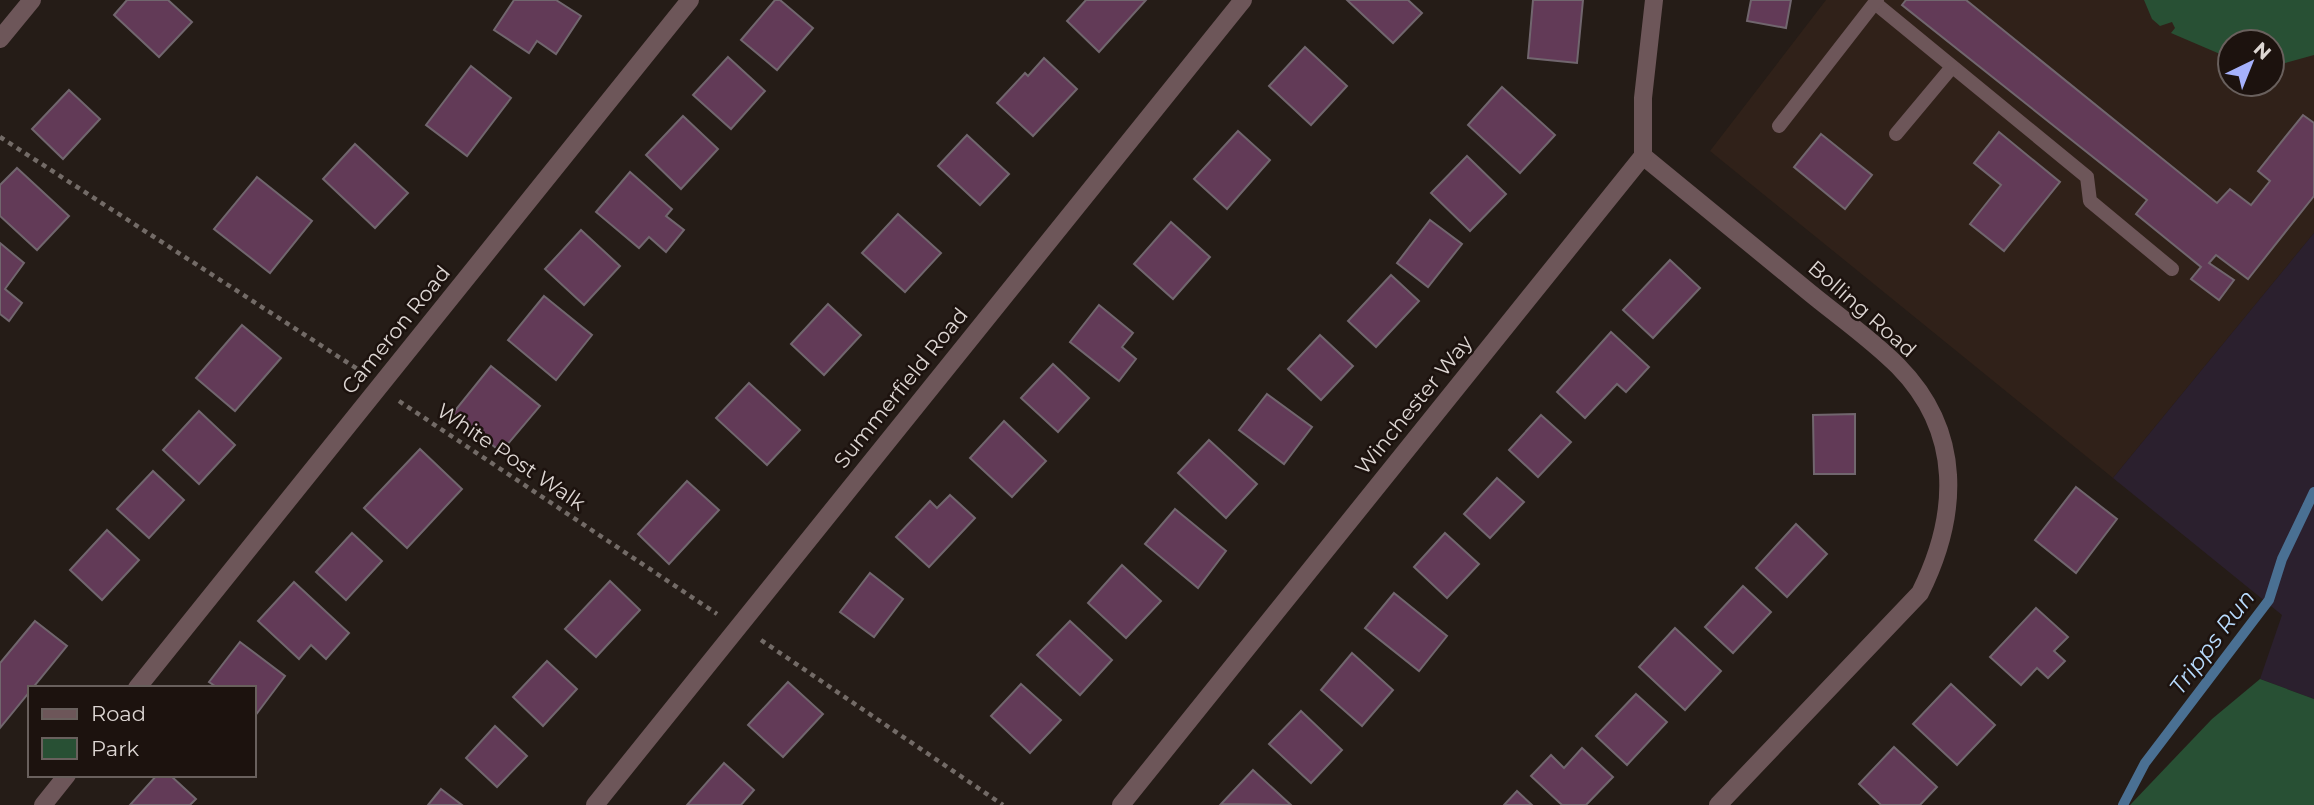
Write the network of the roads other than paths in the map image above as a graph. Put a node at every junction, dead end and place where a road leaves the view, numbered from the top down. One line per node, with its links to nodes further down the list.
1 (32, 0): 6 (street)
2 (690, 0): 12 (street, Cameron Road)
3 (1243, 0): 15 (street, Summerfield Road)
4 (1654, 0): 10 (street)
5 (1876, 2): 7 (lane); 8 (lane)
6 (0, 39)
7 (1952, 66): 9 (lane); 11 (lane)
8 (1779, 126)
9 (1896, 134)
10 (1643, 156): 16 (street, Winchester Way); 17 (street, Bolling Road)
11 (2172, 269)
12 (139, 686)
13 (65, 777): 14 (street)
14 (43, 805)
15 (595, 805)
16 (1121, 805)
17 (1718, 805)

